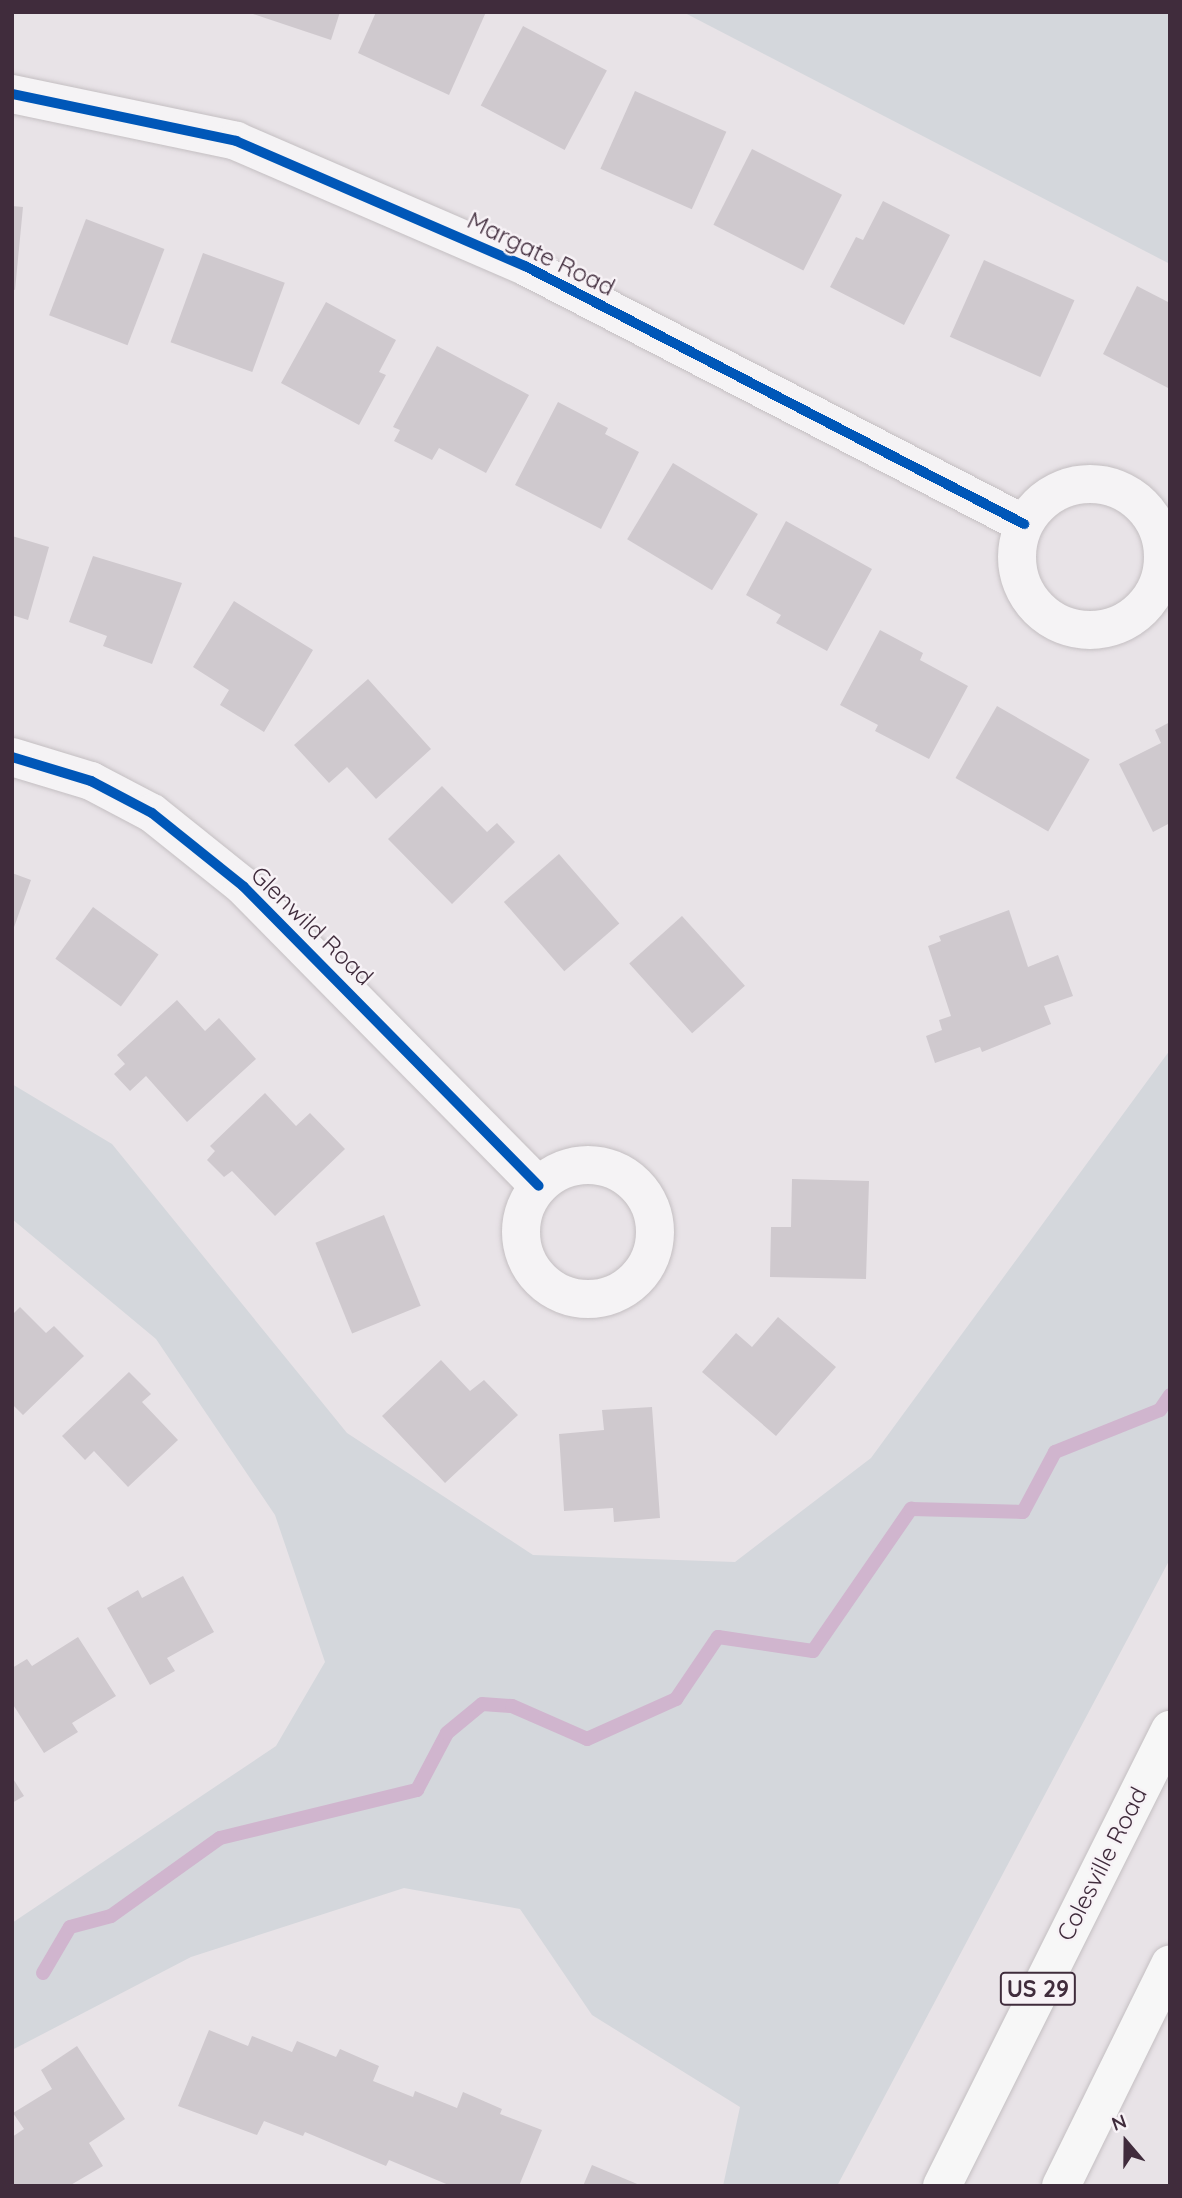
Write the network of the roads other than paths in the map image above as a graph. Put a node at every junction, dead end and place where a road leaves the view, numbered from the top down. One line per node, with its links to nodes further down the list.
1 (12, 93): 2 (street, Margate Road)
2 (1024, 524)
3 (12, 757): 4 (street, Glenwild Road)
4 (539, 1186)
5 (1170, 1730): 7 (highway, Colesville Road / US 29)
6 (1170, 1964): 8 (highway)
7 (942, 2186)
8 (1061, 2186)

